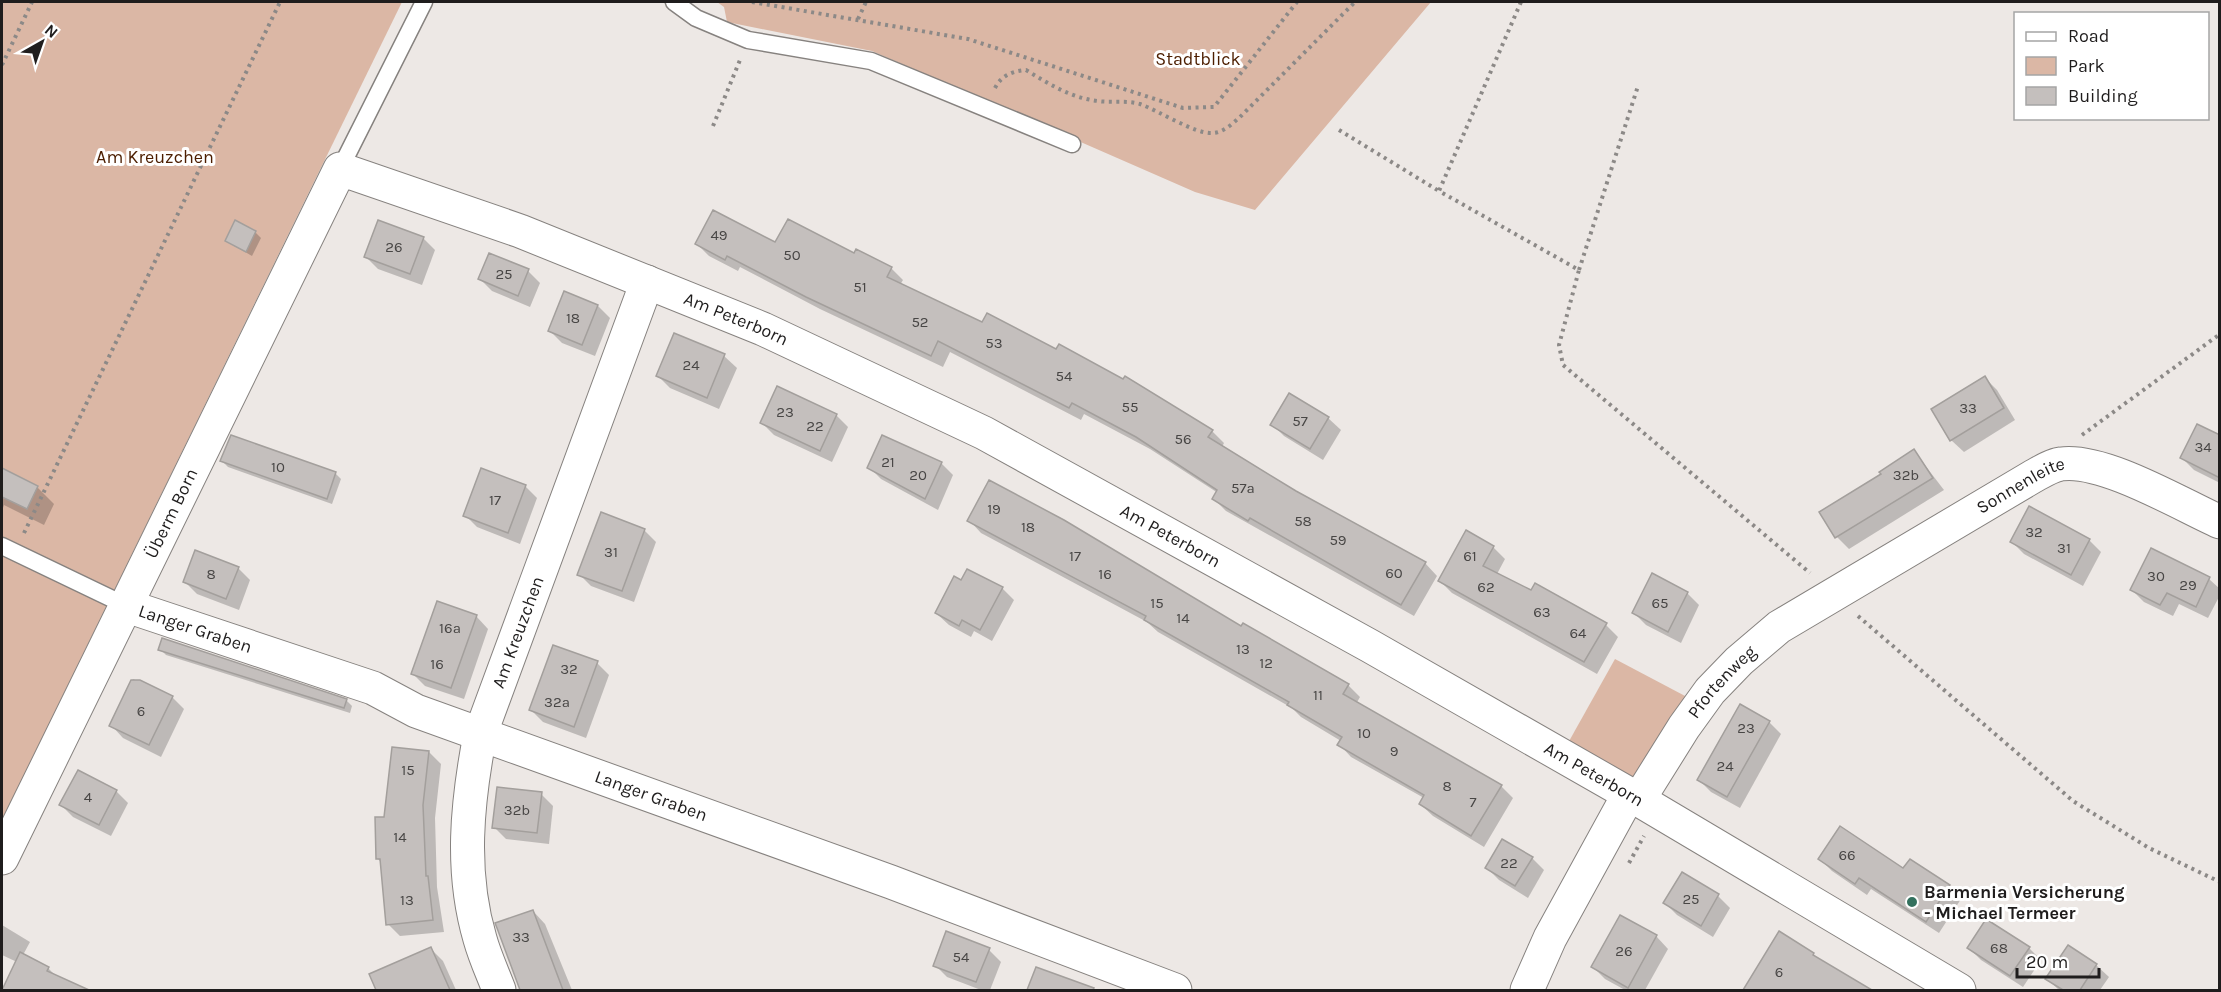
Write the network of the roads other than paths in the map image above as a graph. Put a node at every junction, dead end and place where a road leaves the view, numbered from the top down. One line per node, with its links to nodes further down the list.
1 (424, 2): 4 (lane)
2 (674, 2): 3 (lane)
3 (1072, 144)
4 (340, 169): 5 (street, Am Peterborn); 9 (street, Überm Born)
5 (647, 282): 10 (street, Am Kreuzchen); 11 (street, Am Peterborn)
6 (2220, 522): 8 (street, Sonnenleite)
7 (8, 549): 9 (lane)
8 (1834, 593): 11 (street, Pfortenweg)
9 (127, 606): 10 (street, Langer Graben); 12 (street, Überm Born)
10 (480, 735): 13 (street, Am Kreuzchen); 14 (street, Langer Graben)
11 (1642, 801): 15 (street, Pfortenweg); 16 (street, Am Peterborn)
12 (2, 858)
13 (499, 990)
14 (1175, 990)
15 (1527, 990)
16 (1959, 990)

